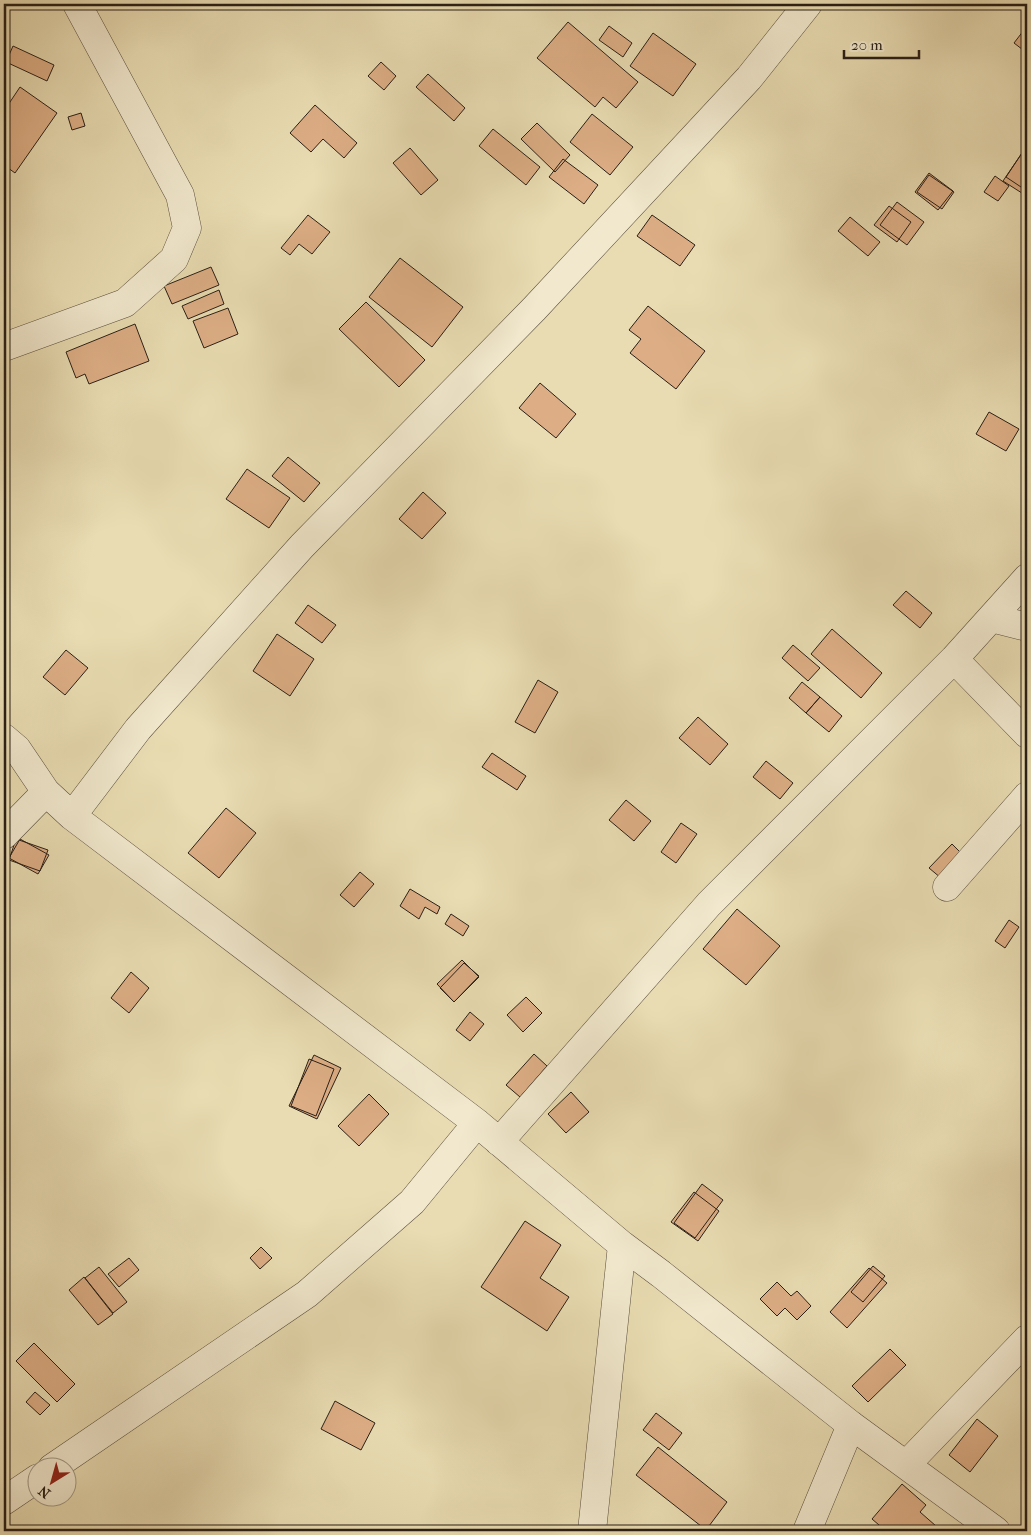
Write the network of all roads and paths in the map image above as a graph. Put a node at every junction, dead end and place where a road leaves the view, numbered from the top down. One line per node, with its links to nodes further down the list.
1 (77, 4): 3 (street)
2 (808, 4): 12 (street)
3 (4, 347)
4 (1027, 578): 5 (street)
5 (991, 618): 6 (street); 7 (street)
6 (1027, 627)
7 (954, 660): 8 (street); 16 (street)
8 (1027, 734)
9 (4, 738): 10 (street)
10 (46, 792): 12 (street); 13 (street)
11 (1027, 796): 14 (street)
12 (72, 816): 15 (street)
13 (4, 835)
14 (947, 887)
15 (476, 1123): 16 (street); 20 (street)
16 (499, 1142): 17 (street)
17 (622, 1245): 19 (street); 24 (street)
18 (1027, 1339): 21 (street)
19 (851, 1424): 21 (street); 25 (street)
20 (67, 1458)
21 (906, 1465): 26 (street)
22 (28, 1485): 23 (street)
23 (4, 1502)
24 (592, 1531)
25 (807, 1531)
26 (996, 1531)

